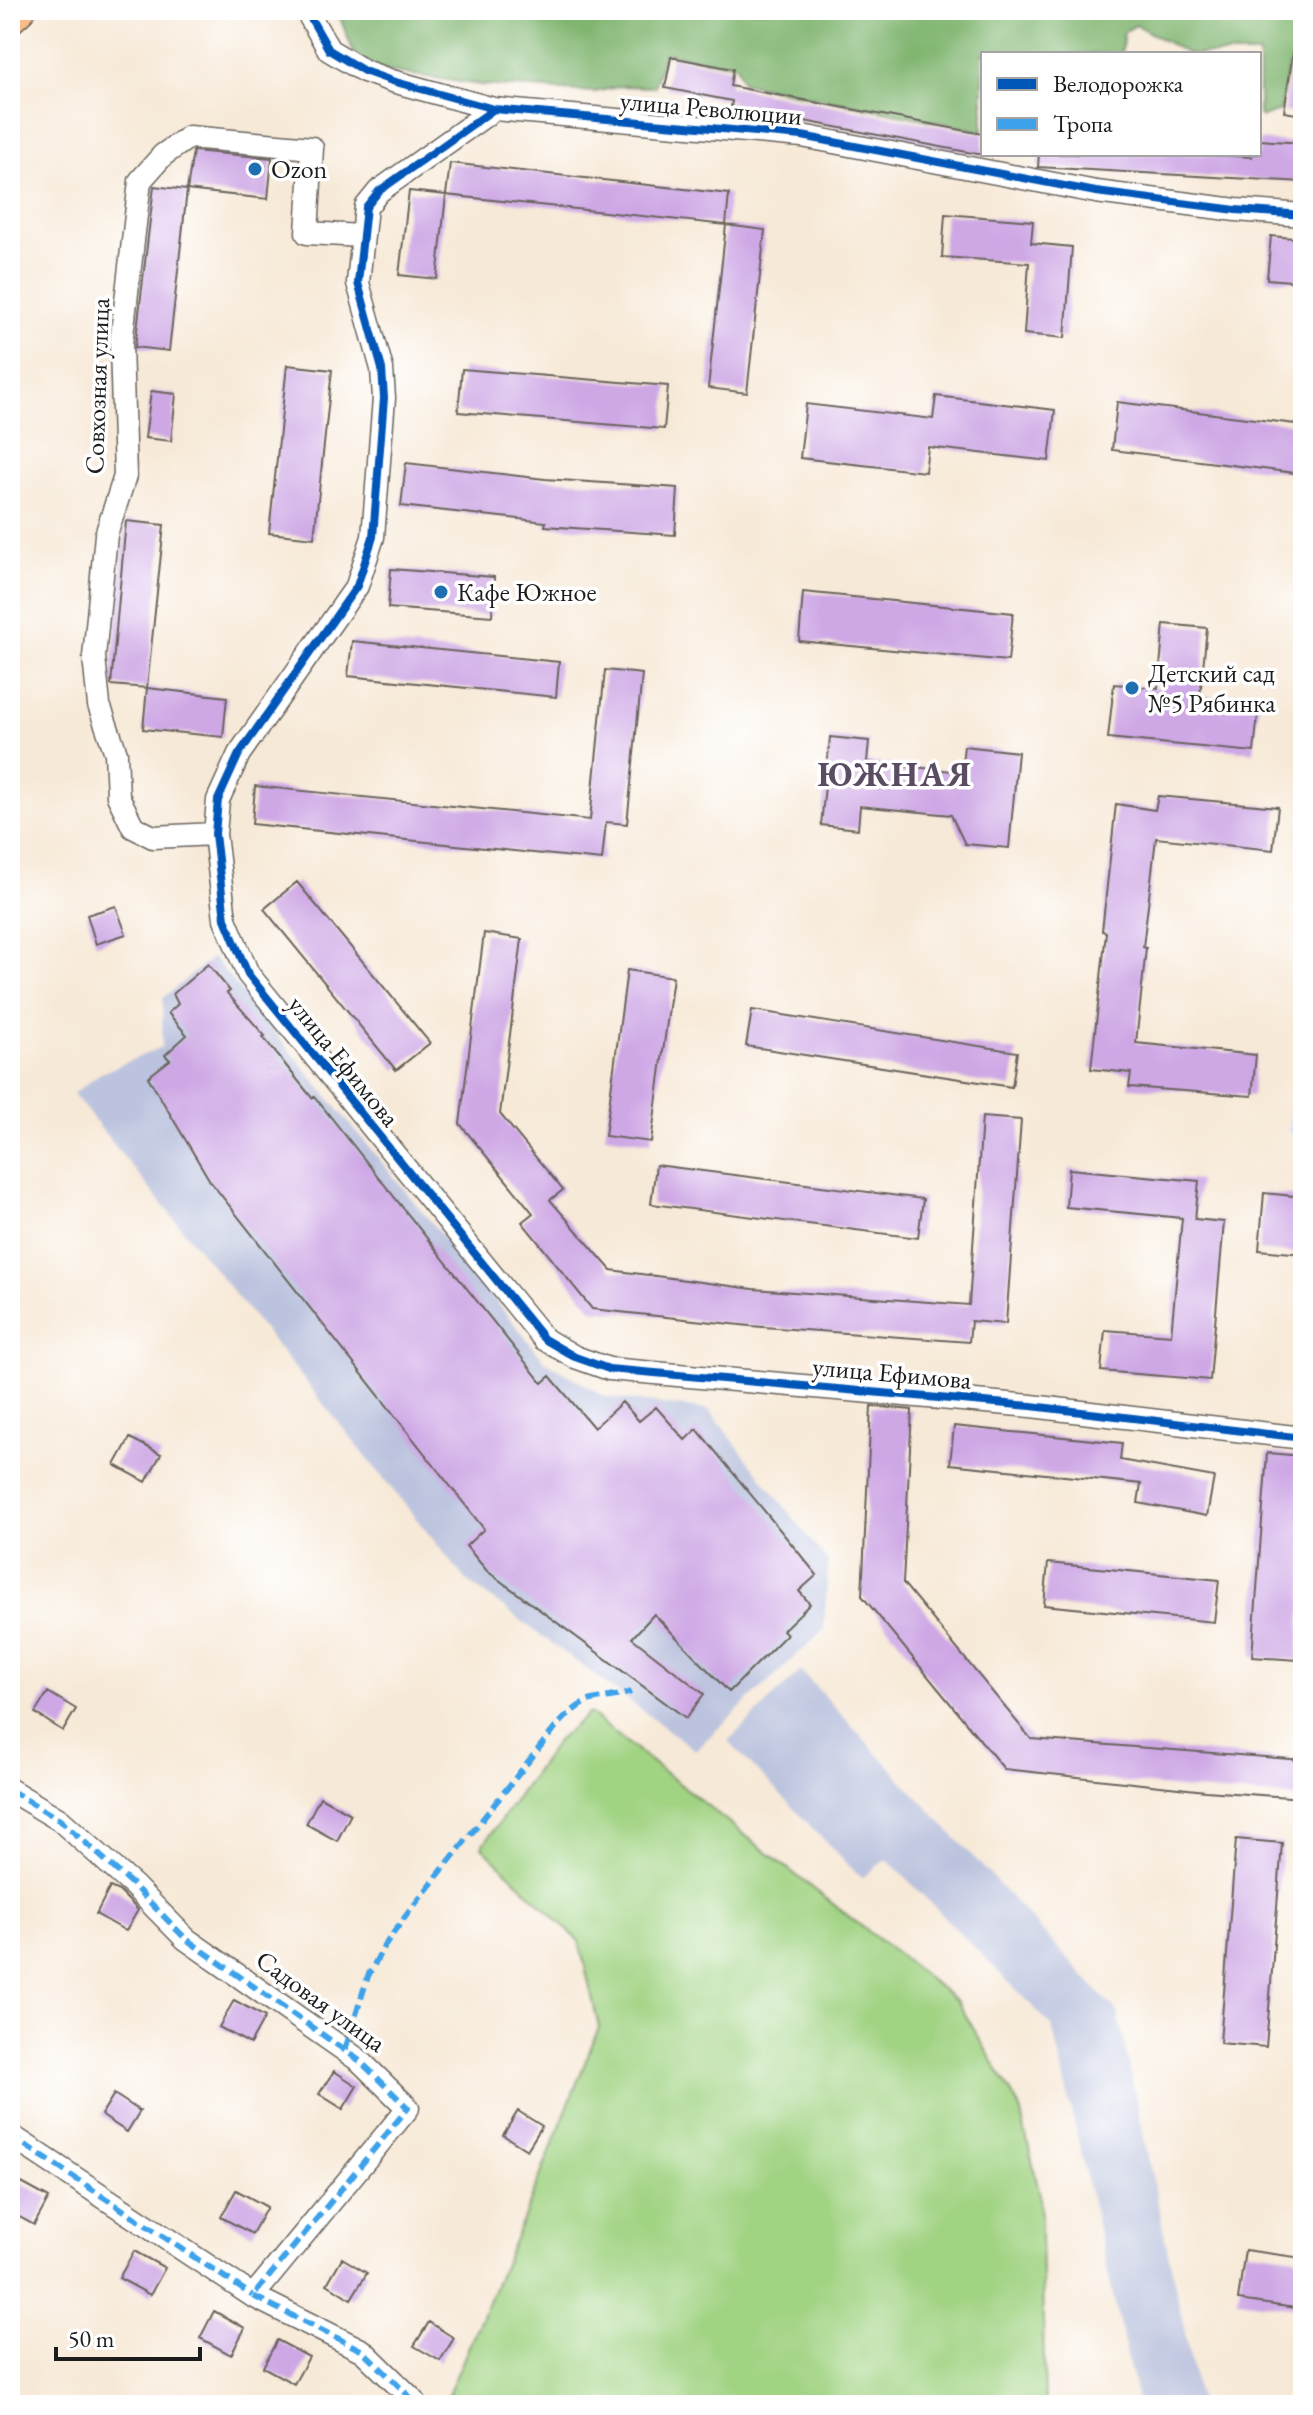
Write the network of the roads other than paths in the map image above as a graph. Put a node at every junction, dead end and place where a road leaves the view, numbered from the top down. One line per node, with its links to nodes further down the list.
1 (21, 10): 3 (main road)
2 (306, 10): 4 (street, улица Революции)
3 (10, 20)
4 (494, 109): 5 (street, улица Революции); 6 (street, улица Ефимова)
5 (1303, 215)
6 (362, 236): 7 (street, улица Ефимова); 7 (street, Совхозная улица)
7 (215, 834): 8 (street, улица Ефимова)
8 (1303, 1438)
9 (10, 1790): 11 (street, Садовая улица)
10 (10, 2135): 11 (street)
11 (253, 2296): 12 (street)
12 (415, 2405)

